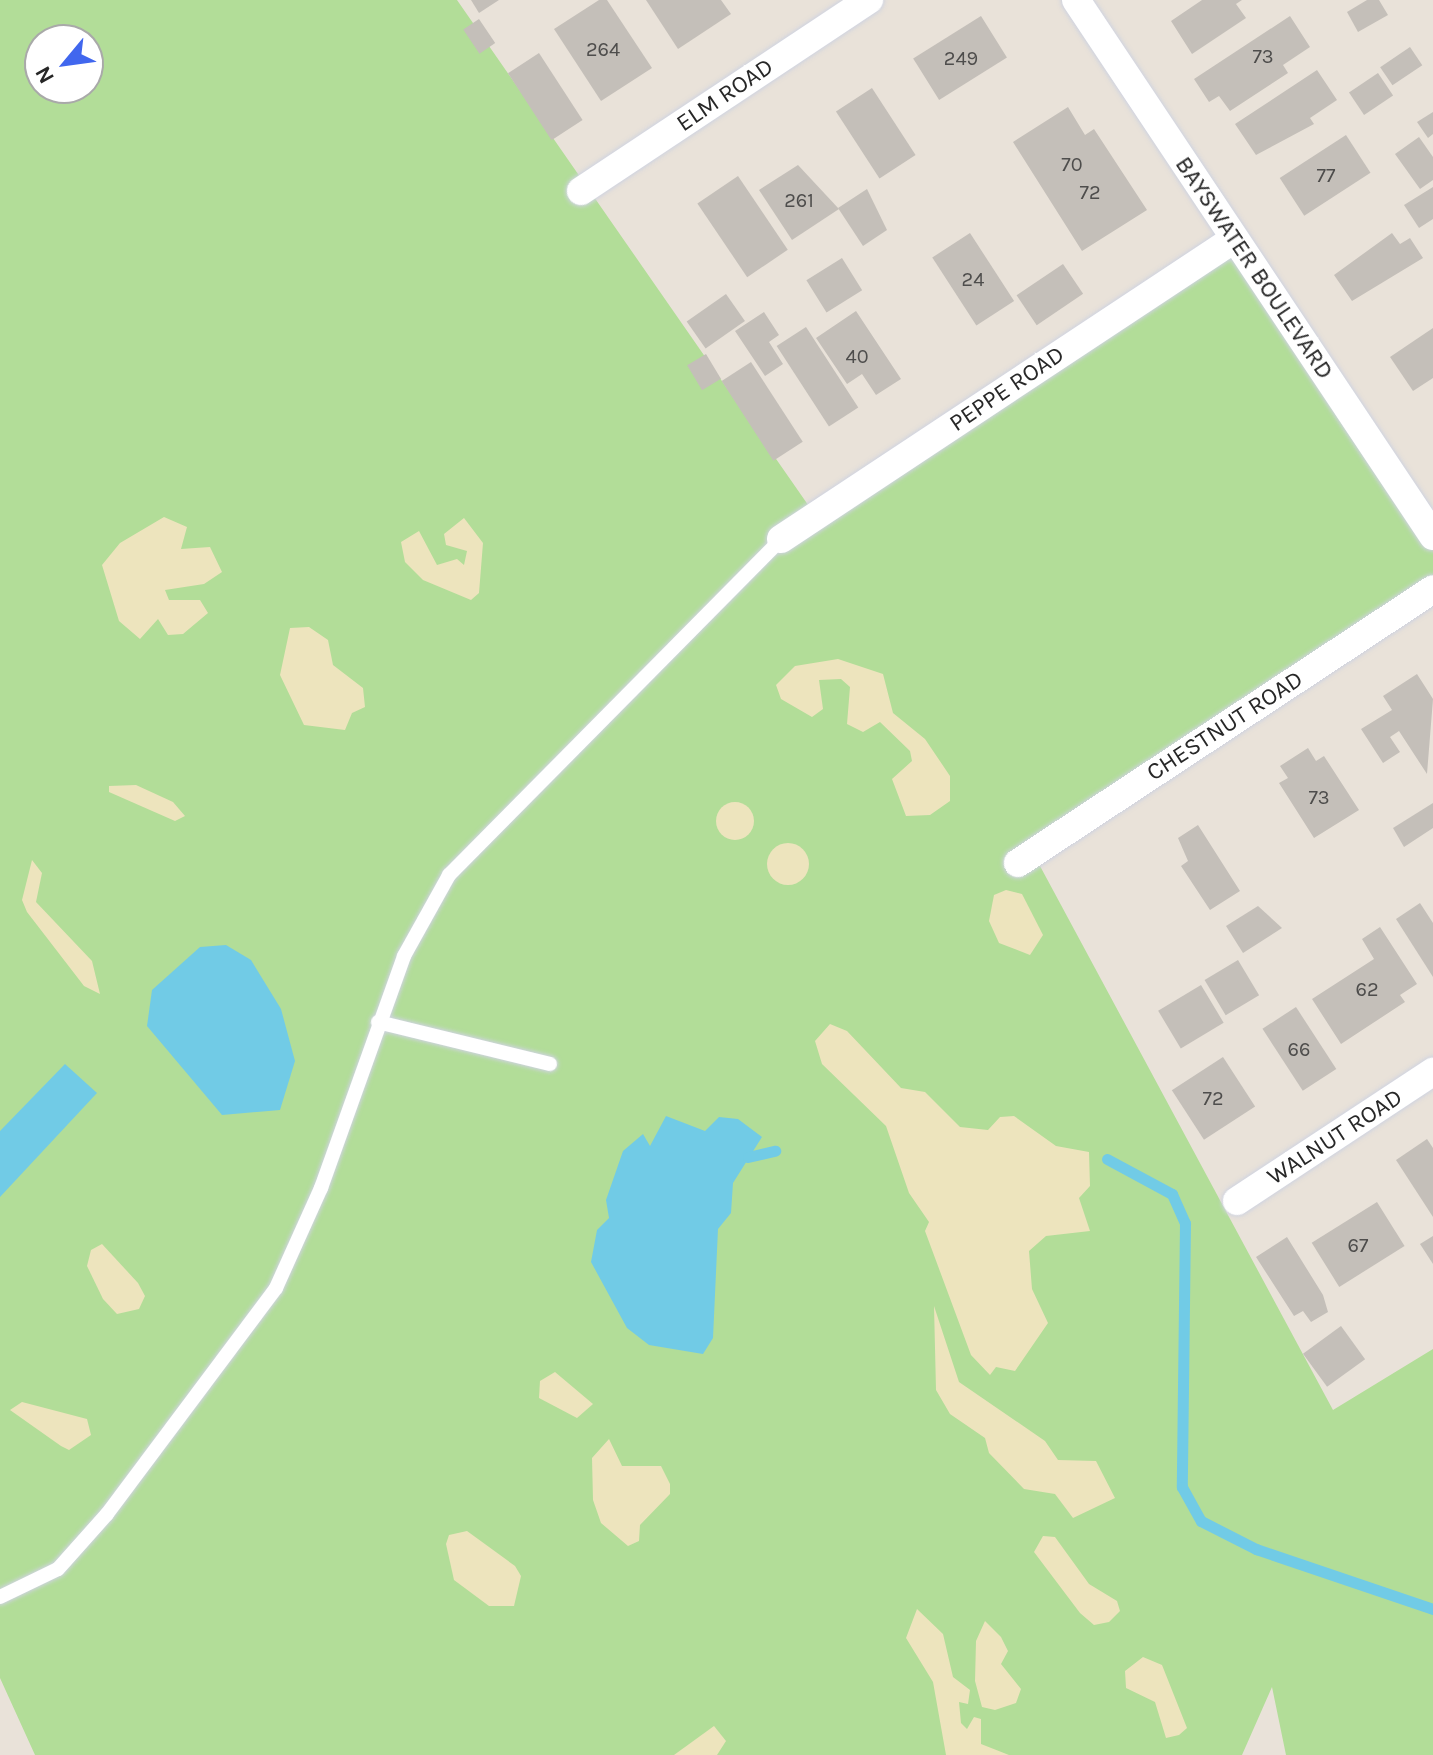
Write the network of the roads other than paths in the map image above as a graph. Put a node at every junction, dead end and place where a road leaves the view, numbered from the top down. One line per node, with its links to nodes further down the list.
1 (869, 0): 3 (street, ELM ROAD)
2 (1076, 0): 4 (street, BAYSWATER BOULEVARD)
3 (581, 191)
4 (1234, 239): 5 (street, BAYSWATER BOULEVARD); 6 (street, PEPPE ROAD)
5 (1433, 536)
6 (781, 539): 9 (lane)
7 (1433, 589): 8 (street, CHESTNUT ROAD)
8 (1018, 863)
9 (378, 1022): 10 (lane); 13 (lane)
10 (550, 1064)
11 (1433, 1072): 12 (street, WALNUT ROAD)
12 (1237, 1201)
13 (0, 1597)

